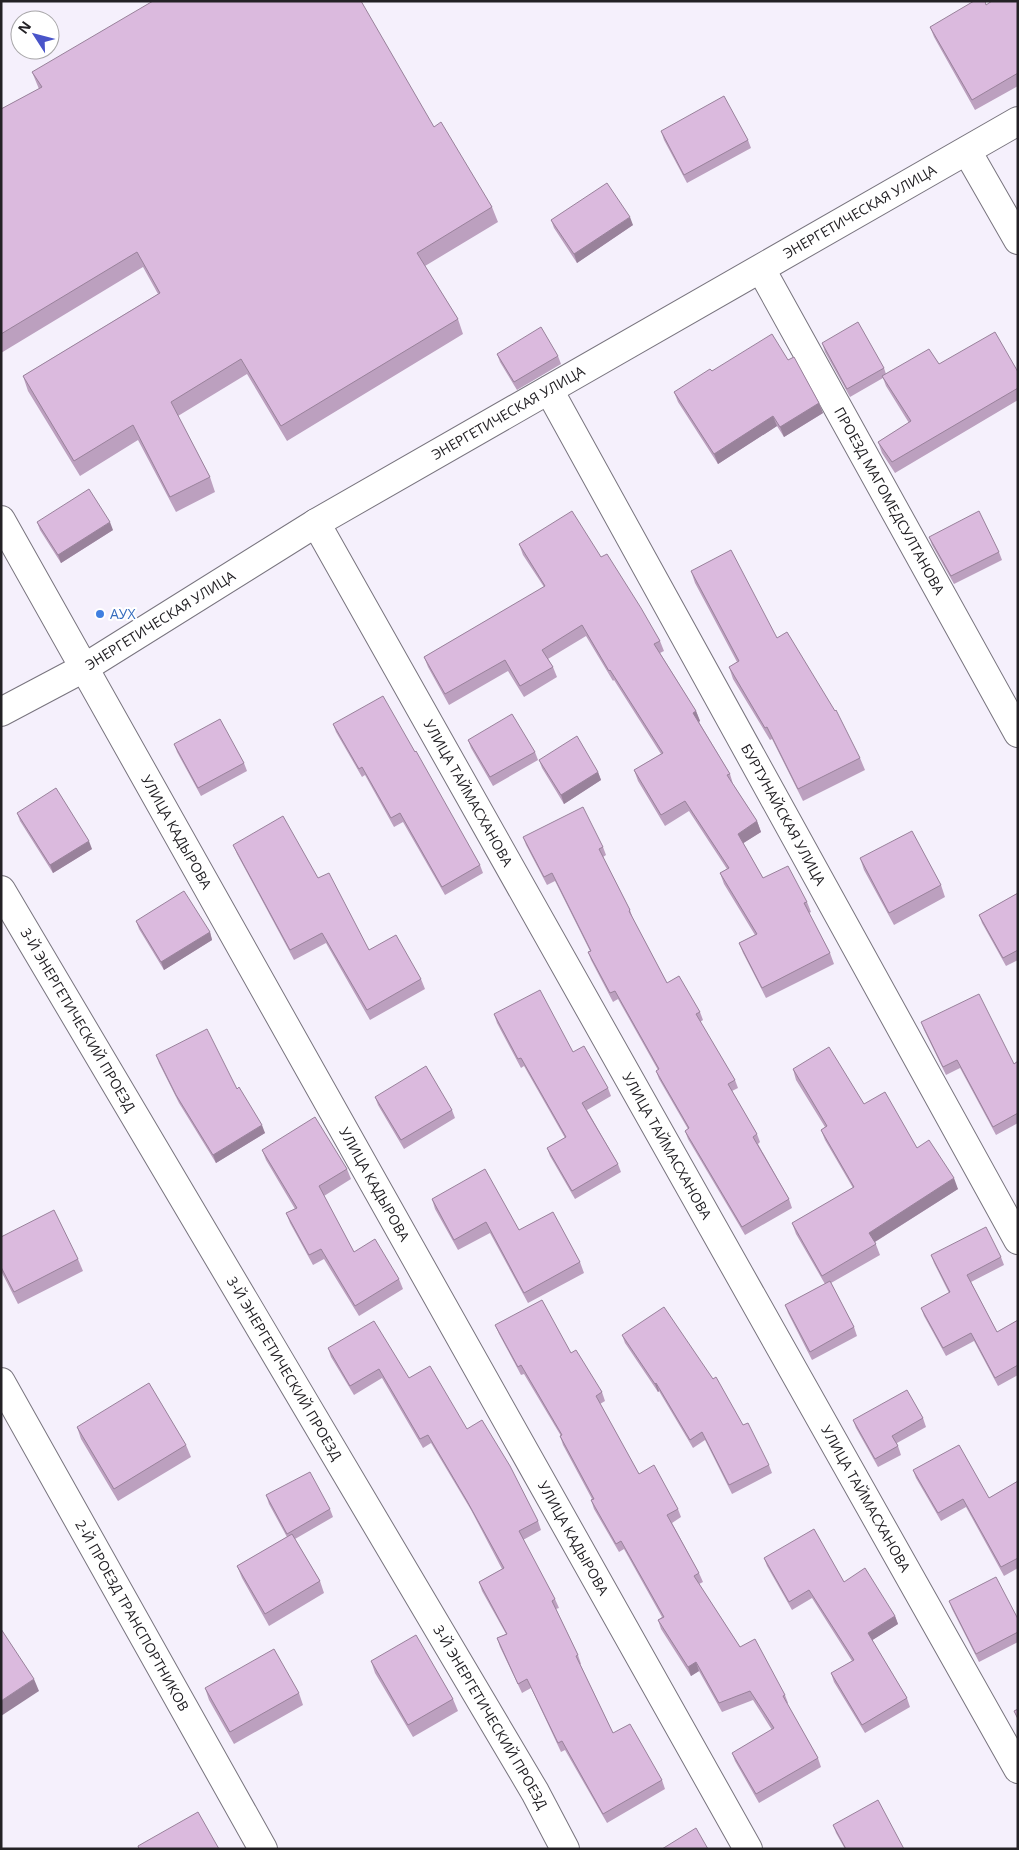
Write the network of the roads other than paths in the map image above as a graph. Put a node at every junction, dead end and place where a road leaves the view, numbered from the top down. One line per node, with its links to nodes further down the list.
1 (1018, 121): 2 (street, ЭНЕРГЕТИЧЕСКАЯ УЛИЦА)
2 (967, 151): 3 (street); 4 (street, ЭНЕРГЕТИЧЕСКАЯ УЛИЦА)
3 (1018, 240)
4 (761, 268): 5 (street, ЭНЕРГЕТИЧЕСКАЯ УЛИЦА); 10 (street, ПРОЕЗД МАГОМЕДСУЛТАНОВА)
5 (548, 390): 7 (street, ЭНЕРГЕТИЧЕСКАЯ УЛИЦА); 12 (street, БУРТУНАЙСКАЯ УЛИЦА)
6 (1, 520): 8 (street, УЛИЦА КАДЫРОВА)
7 (316, 523): 8 (street, ЭНЕРГЕТИЧЕСКАЯ УЛИЦА); 14 (street, УЛИЦА ТАЙМАСХАНОВА)
8 (84, 668): 9 (street, ЭНЕРГЕТИЧЕСКАЯ УЛИЦА); 17 (street, УЛИЦА КАДЫРОВА)
9 (1, 712)
10 (1018, 733)
11 (1, 890): 16 (street, 3-Й ЭНЕРГЕТИЧЕСКИЙ ПРОЕЗД)
12 (1018, 1240)
13 (1, 1382): 15 (street, 2-Й ПРОЕЗД ТРАНСПОРТНИКОВ)
14 (1018, 1769)
15 (263, 1849)
16 (566, 1849)
17 (748, 1849)

